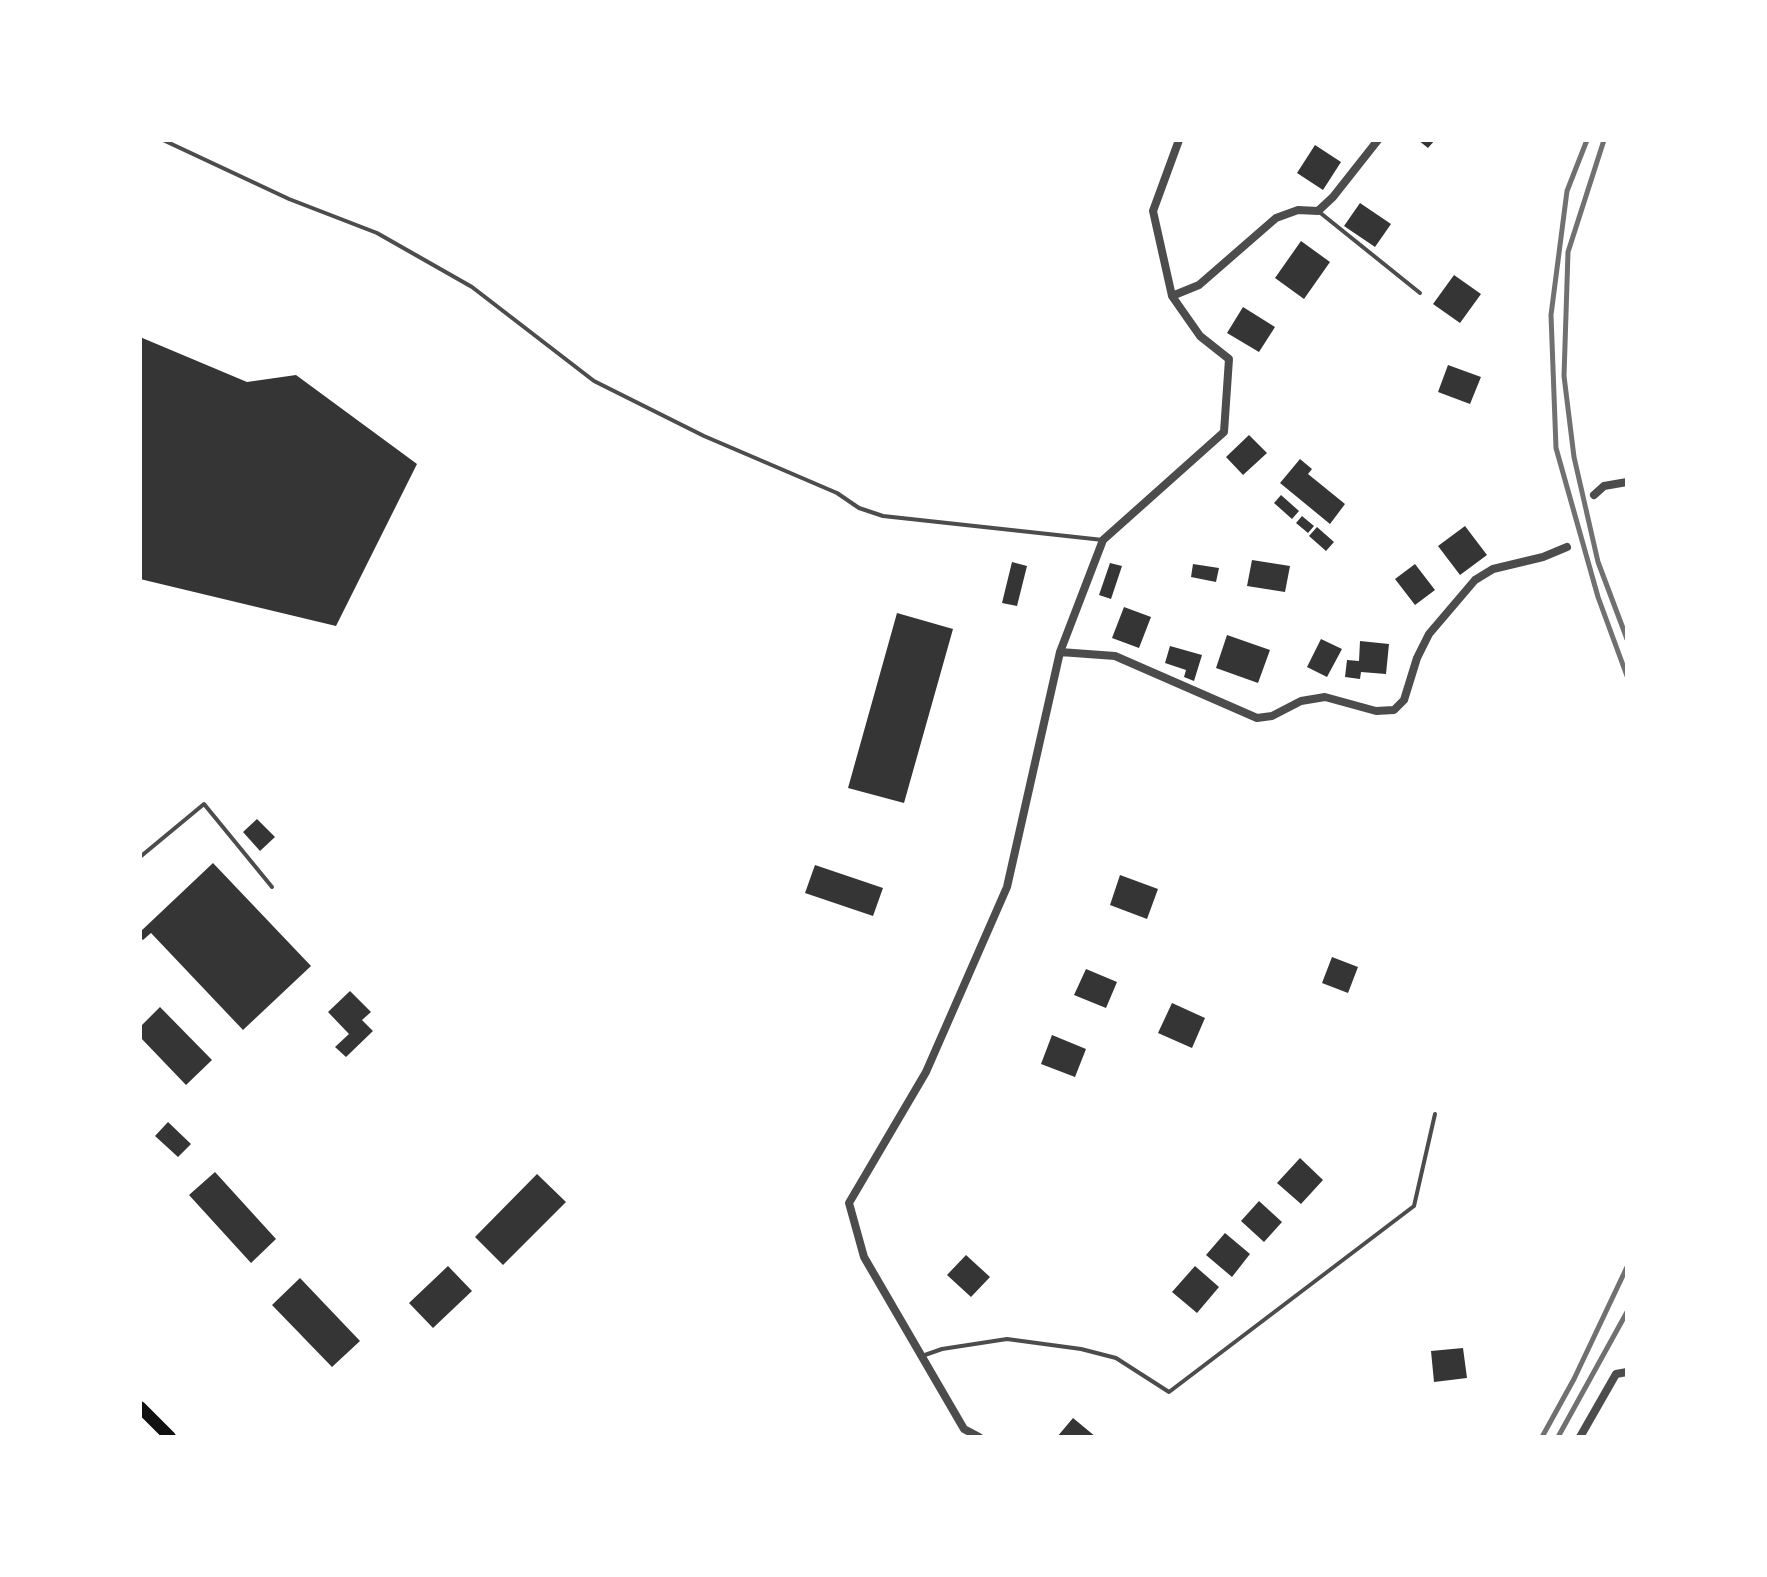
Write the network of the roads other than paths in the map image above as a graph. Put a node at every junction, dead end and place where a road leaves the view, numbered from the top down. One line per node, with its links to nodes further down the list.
1 (163, 140): 9 (lane)
2 (1179, 140): 6 (street)
3 (1378, 140): 4 (street)
4 (1318, 211): 5 (lane); 6 (street)
5 (1420, 293)
6 (1172, 296): 9 (street)
7 (1627, 482): 8 (street)
8 (1594, 495)
9 (1103, 540): 11 (street)
10 (1567, 547): 11 (street)
11 (1060, 652): 15 (street)
12 (140, 857): 13 (lane)
13 (272, 887)
14 (1435, 1114): 15 (lane)
15 (922, 1356): 18 (street)
16 (1627, 1372): 22 (street)
17 (140, 1407): 19 (main road)
18 (964, 1429): 20 (street); 21 (street)
19 (170, 1437)
20 (958, 1437)
21 (979, 1437)
22 (1580, 1437)

